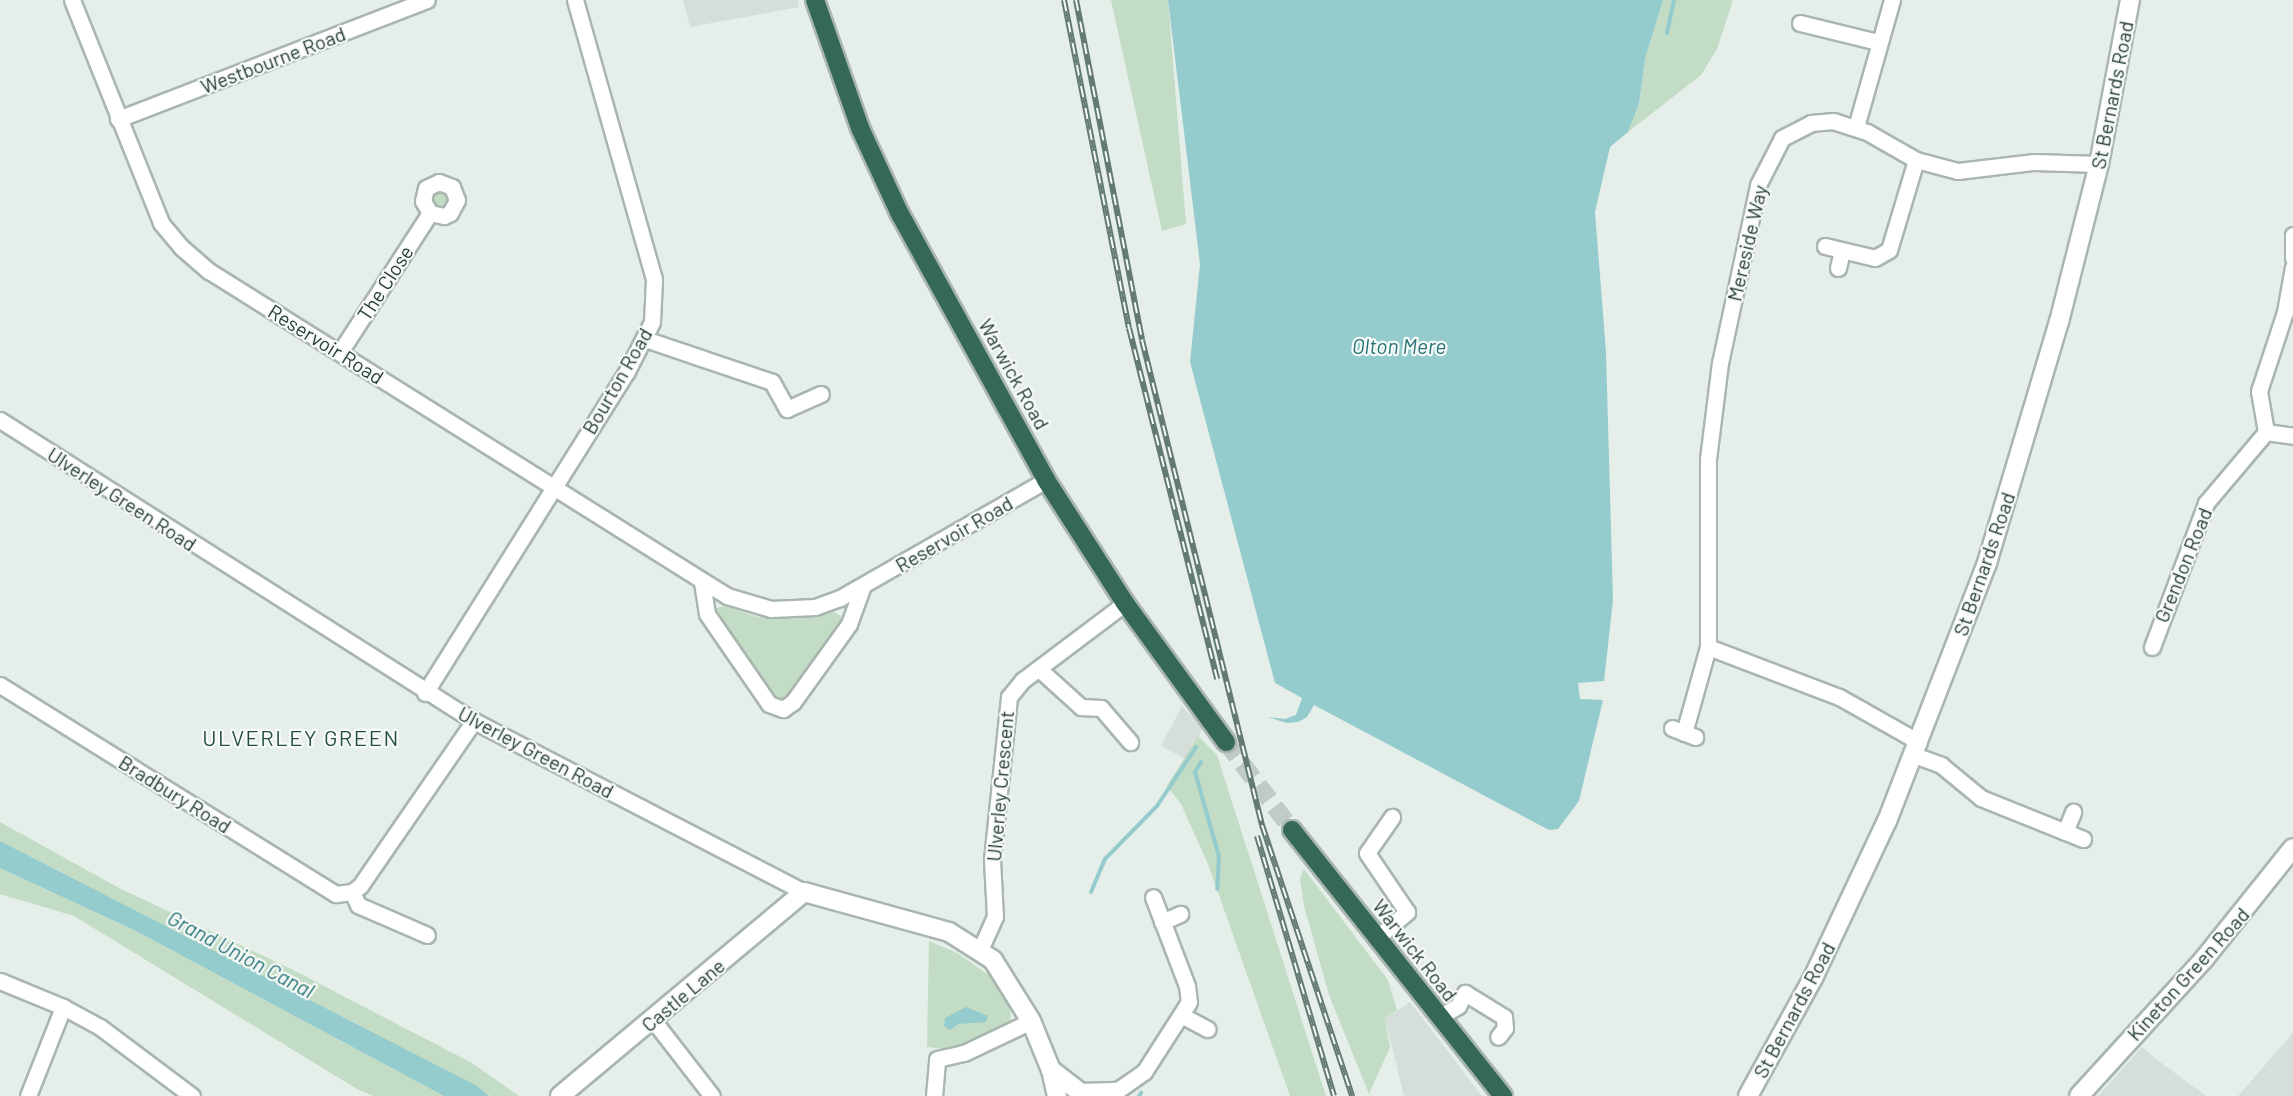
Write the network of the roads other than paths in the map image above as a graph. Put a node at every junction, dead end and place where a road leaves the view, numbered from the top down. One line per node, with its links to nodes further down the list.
1 (72, 0): 9 (street, Reservoir Road)
2 (427, 0): 9 (street, Westbourne Road)
3 (575, 0): 20 (street, Bourton Road)
4 (815, 0): 26 (highway, Warwick Road)
5 (1892, 0): 8 (street)
6 (2130, 0): 12 (street, St Bernards Road)
7 (1800, 23): 8 (street)
8 (1878, 42): 10 (street)
9 (118, 120): 21 (street, Reservoir Road)
10 (1856, 127): 11 (street, Mereside Way); 31 (street, Mereside Way)
11 (1916, 160): 12 (street, Mereside Way); 16 (street)
12 (2099, 164): 40 (street, St Bernards Road)
13 (430, 213): 21 (street, The Close)
14 (2293, 235): 17 (street)
15 (1825, 246): 16 (street)
16 (1842, 250): 19 (street)
17 (2293, 258)
18 (2293, 267): 24 (street)
19 (1838, 268)
20 (645, 339): 22 (street); 27 (street, Bourton Road)
21 (340, 352): 27 (street, Reservoir Road)
22 (821, 394)
23 (0, 420): 35 (street, Ulverley Green Road)
24 (2266, 432): 25 (street); 32 (street, Grendon Road)
25 (2293, 436)
26 (1046, 480): 29 (street, Reservoir Road); 30 (highway, Warwick Road)
27 (553, 487): 28 (street, Reservoir Road); 35 (street, Bourton Road)
28 (702, 582): 29 (street, Reservoir Road); 29 (street)
29 (862, 588)
30 (1125, 603): 33 (street, Ulverley Crescent); 39 (highway, Warwick Road)
31 (1708, 647): 37 (street, Mereside Way); 40 (street)
32 (2152, 647)
33 (1039, 669): 38 (street); 54 (street, Ulverley Crescent)
34 (0, 685): 47 (street, Bradbury Road)
35 (425, 693): 36 (street, Ulverley Green Road)
36 (474, 721): 47 (street); 48 (street, Ulverley Green Road)
37 (1683, 733)
38 (1130, 742)
39 (1226, 742)
40 (1917, 748): 44 (street); 71 (street, St Bernards Road)
41 (2073, 812): 44 (street)
42 (1392, 817): 53 (street)
43 (1292, 830): 53 (highway, Warwick Road)
44 (2065, 832): 45 (street)
45 (2083, 839)
46 (2293, 848): 72 (street, Kineton Green Road)
47 (352, 892): 52 (street)
48 (804, 892): 54 (street, Ulverley Green Road); 59 (street, Castle Lane)
49 (1153, 897): 51 (street)
50 (1180, 914): 51 (street)
51 (1162, 922): 57 (street)
52 (427, 935)
53 (1377, 938): 58 (highway, Warwick Road)
54 (980, 950): 60 (street, Ulverley Green Road)
55 (0, 981): 56 (street)
56 (63, 1006): 65 (street); 66 (street)
57 (1180, 1015): 61 (street); 64 (street)
58 (1439, 1017): 62 (street); 70 (highway, Warwick Road)
59 (653, 1020): 67 (street, Castle Lane); 68 (street)
60 (1031, 1021): 63 (street, Ulverley Green Road); 69 (street)
61 (1207, 1029)
62 (1498, 1037)
63 (1072, 1094): 64 (street)
64 (1106, 1094)
65 (28, 1096)
66 (192, 1096)
67 (560, 1096)
68 (712, 1096)
69 (934, 1096)
70 (1503, 1096)
71 (1748, 1096)
72 (2079, 1096)

